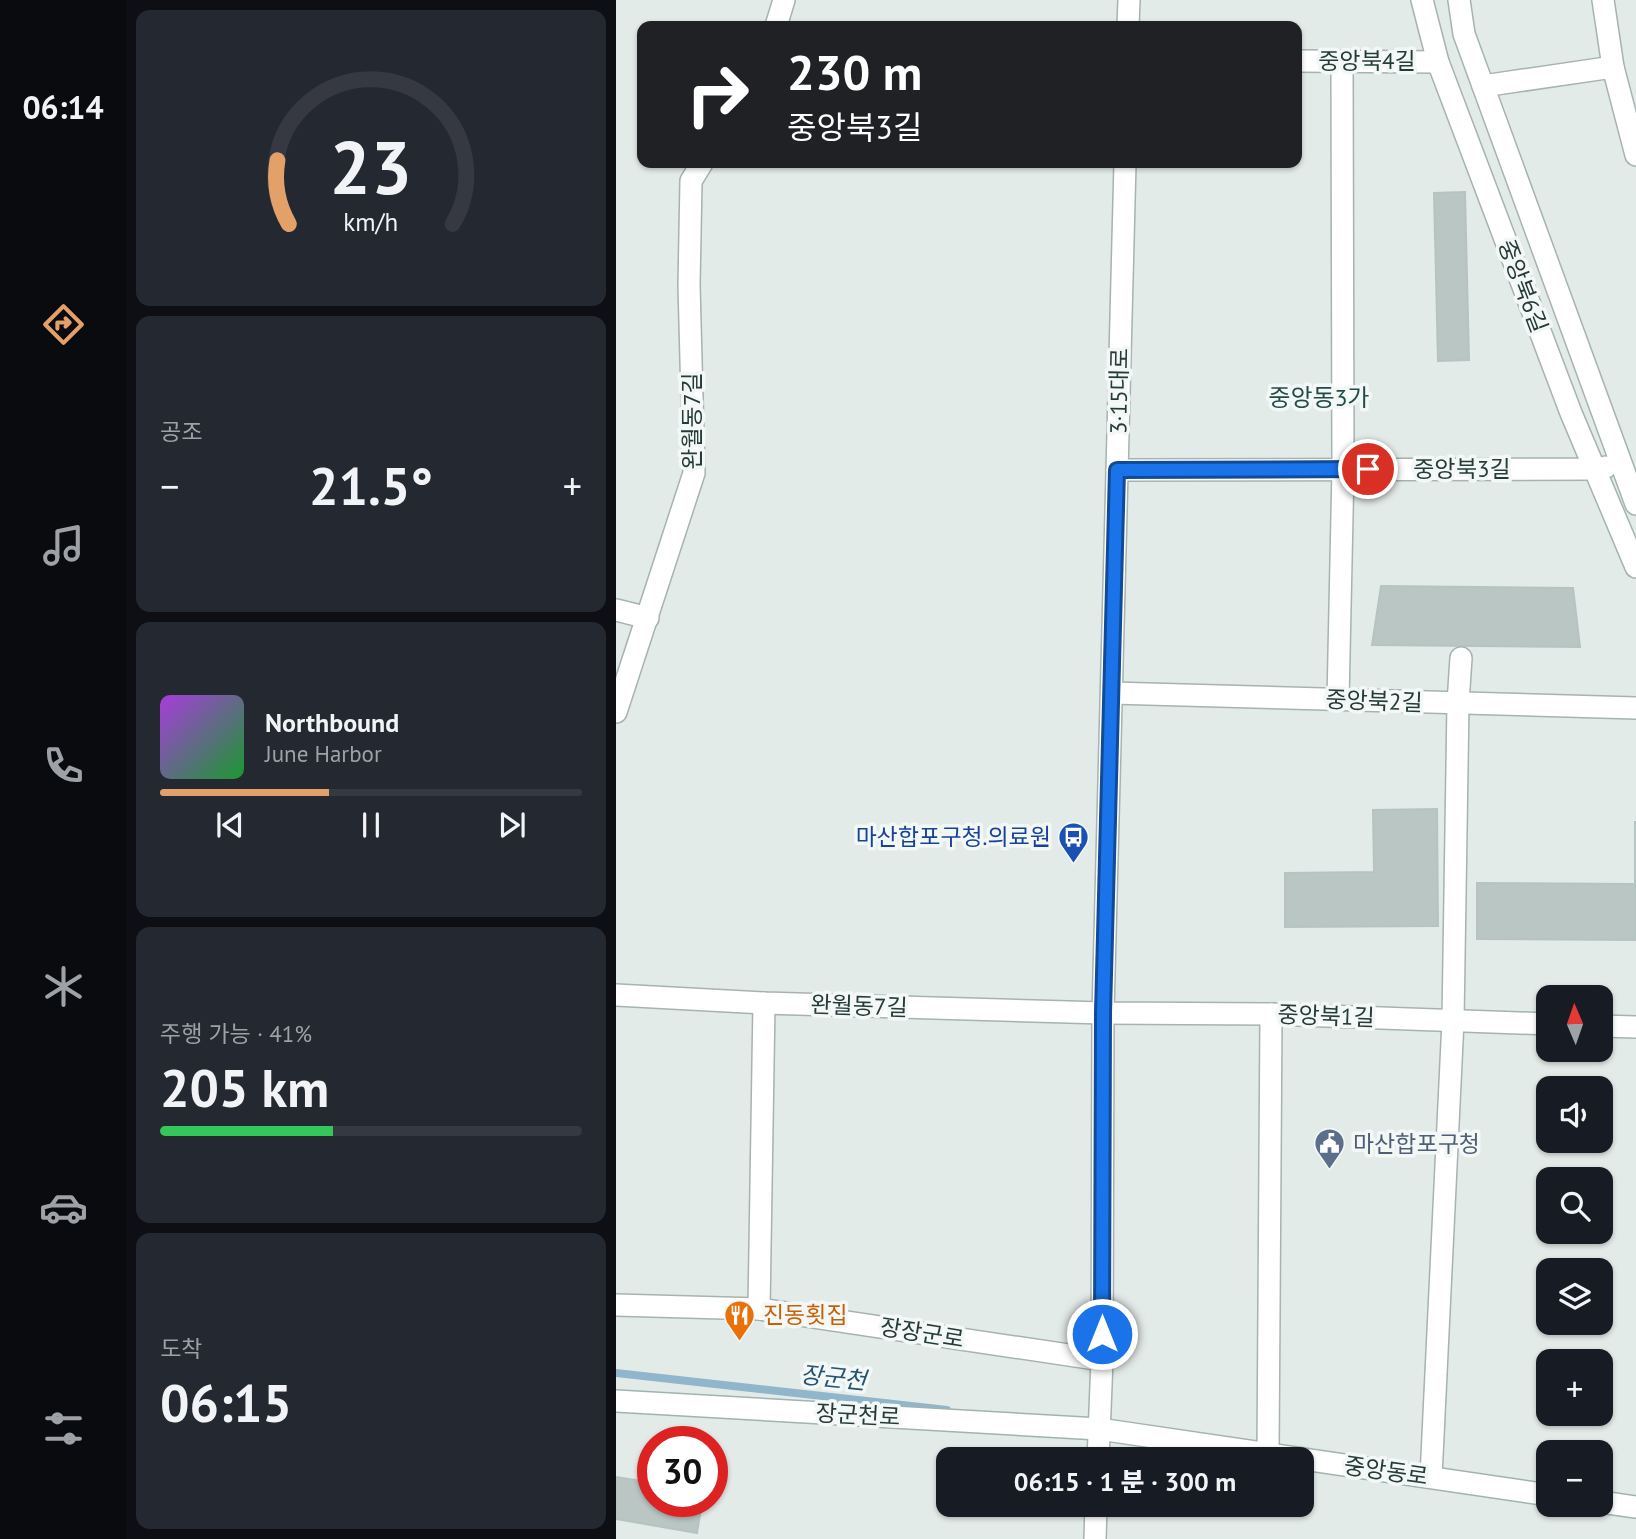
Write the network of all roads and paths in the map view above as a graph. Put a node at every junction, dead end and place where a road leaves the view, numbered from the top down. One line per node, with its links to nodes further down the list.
1 (785, 0): 6 (street)
2 (1129, 0): 7 (street)
3 (1422, 0): 10 (street, 중앙북6길)
4 (1459, 0): 12 (street)
5 (1603, 0): 11 (street)
6 (778, 21)
7 (1128, 21)
8 (1302, 61): 9 (street, 중앙북4길)
9 (1342, 62): 10 (street, 중앙북4길); 17 (street)
10 (1438, 62): 18 (street, 중앙북6길)
11 (1613, 67): 12 (street); 13 (street)
12 (1483, 86): 16 (street)
13 (1636, 155)
14 (699, 168): 23 (street, 완월동7길)
15 (1125, 168): 19 (street, 3·15대로)
16 (1629, 463): 18 (street, 중앙북3길); 20 (street)
17 (1343, 469): 18 (street, 중앙북3길); 19 (street, 중앙북3길); 27 (street)
18 (1596, 469): 21 (street, 중앙북6길)
19 (1117, 470): 26 (street, 3·15대로)
20 (1636, 504)
21 (1636, 567)
22 (616, 610): 23 (street)
23 (648, 618): 25 (street, 완월동7길)
24 (1461, 659): 28 (street)
25 (622, 680): 30 (street, 완월동7길)
26 (1112, 693): 27 (street, 중앙북2길); 33 (street, 3·15대로)
27 (1338, 700): 28 (street, 중앙북2길)
28 (1458, 703): 29 (street, 중앙북2길); 35 (street)
29 (1636, 708)
30 (616, 712)
31 (616, 995): 32 (street, 완월동7길)
32 (764, 1003): 33 (street, 완월동7길); 40 (street)
33 (1103, 1013): 34 (street, 중앙북1길); 41 (street, 3·15대로)
34 (1271, 1014): 35 (street, 중앙북1길); 46 (street)
35 (1453, 1021): 36 (street, 중앙북1길); 48 (street)
36 (1536, 1024)
37 (1614, 1026): 38 (street)
38 (1636, 1027)
39 (616, 1305): 40 (street, 장장군로)
40 (759, 1309): 41 (street, 장장군로)
41 (1102, 1360): 43 (street, 3·15대로)
42 (616, 1401): 43 (street, 장군천로)
43 (1099, 1429): 44 (street, 3·15대로); 45 (street, 중앙동로)
44 (1098, 1447)
45 (1221, 1447)
46 (1269, 1447)
47 (1314, 1460): 48 (street, 중앙동로)
48 (1431, 1477): 49 (street, 중앙동로)
49 (1536, 1493)
50 (1613, 1504): 51 (street)
51 (1636, 1507)
52 (1096, 1517): 53 (street)
53 (1095, 1539)

